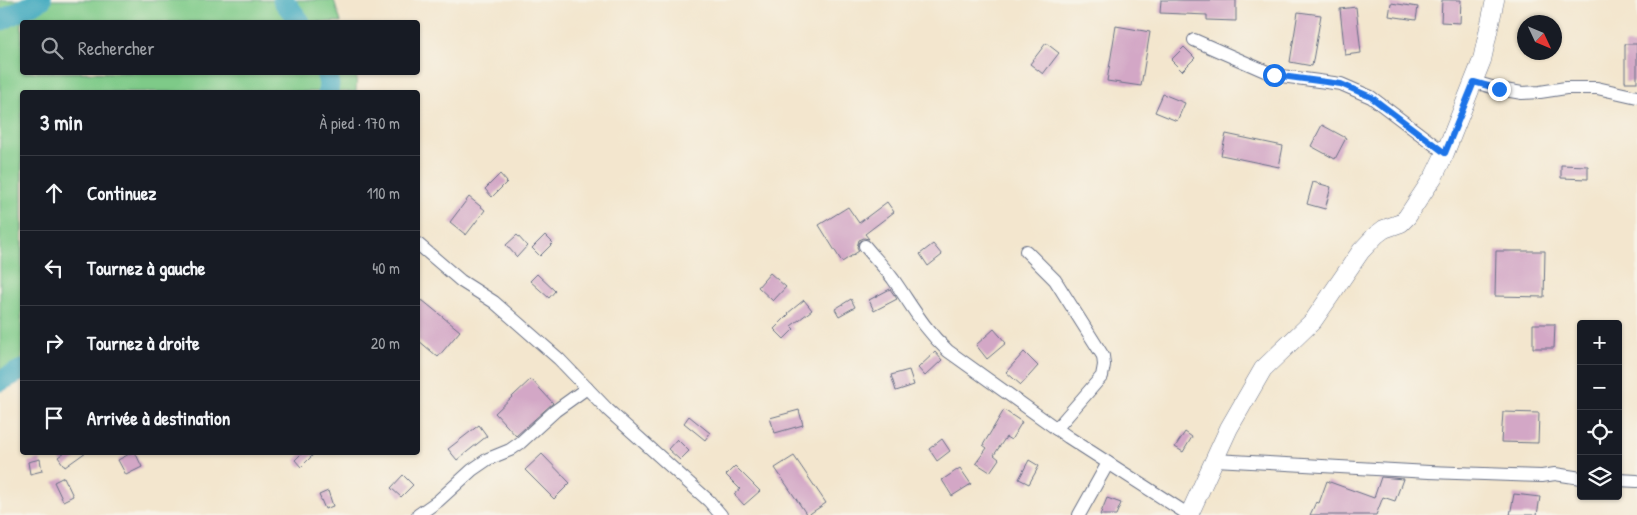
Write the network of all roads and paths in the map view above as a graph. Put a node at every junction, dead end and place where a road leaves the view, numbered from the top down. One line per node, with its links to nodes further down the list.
1 (1495, 0): 3 (main road)
2 (1194, 40): 5 (street)
3 (1474, 82): 4 (street); 5 (main road)
4 (1637, 97)
5 (1445, 153): 11 (main road)
6 (420, 246): 9 (street)
7 (865, 246): 10 (street)
8 (1026, 251): 10 (street)
9 (587, 388): 16 (street); 17 (street)
10 (1056, 429): 12 (street)
11 (1215, 460): 13 (street); 19 (main road)
12 (1108, 463): 18 (street); 19 (street)
13 (1577, 477)
14 (1622, 480): 15 (street)
15 (1637, 481)
16 (418, 515)
17 (721, 515)
18 (1079, 515)
19 (1189, 515)

